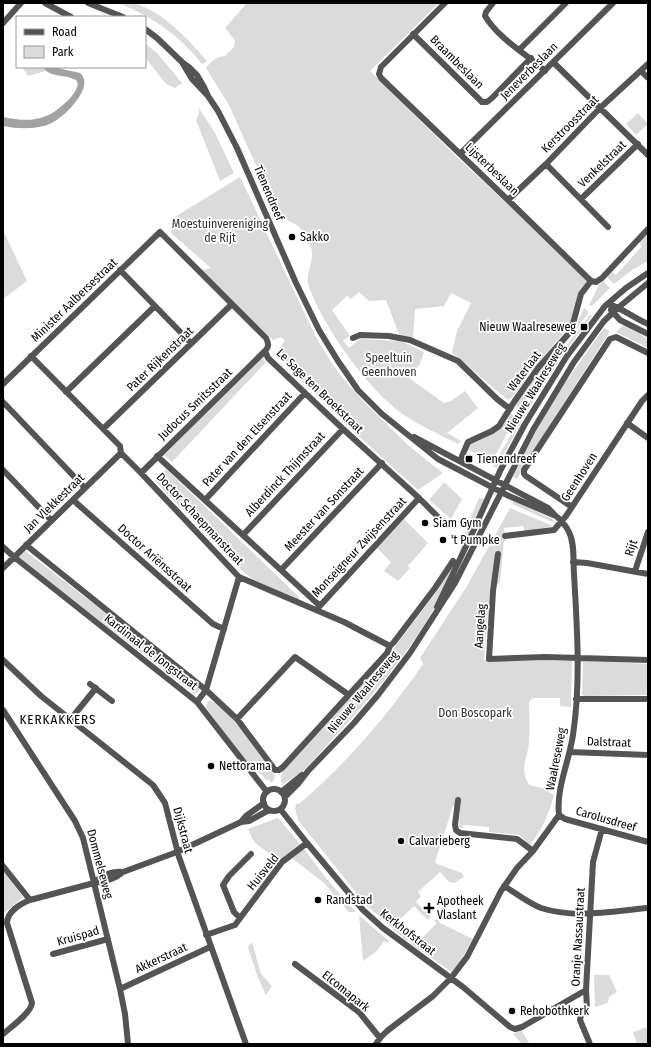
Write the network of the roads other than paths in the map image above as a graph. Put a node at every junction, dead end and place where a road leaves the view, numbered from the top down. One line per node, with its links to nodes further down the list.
1 (21, 3): 10 (street)
2 (45, 3): 8 (street)
3 (88, 3): 9 (street)
4 (445, 3): 12 (street)
5 (492, 3): 13 (street)
6 (566, 3): 13 (street)
7 (613, 3): 15 (street, Jeneverbeslaan)
8 (69, 16)
9 (120, 16)
10 (3, 23)
11 (146, 30): 56 (street, Tienendreef)
12 (414, 34): 20 (street, Braambeslaan); 23 (street, Lijsterbeslaan)
13 (519, 50): 14 (street)
14 (531, 58): 17 (street); 20 (street, Jeneverbeslaan)
15 (553, 62): 17 (street, Jeneverbeslaan); 21 (street)
16 (648, 64): 18 (street, Kerstroosstraat)
17 (545, 71): 23 (street, Jeneverbeslaan)
18 (641, 71): 19 (street); 21 (street, Kerstroosstraat)
19 (648, 78)
20 (487, 102)
21 (600, 108): 22 (street); 25 (street, Kerstroosstraat)
22 (638, 144): 24 (street); 26 (street, Venkelstraat)
23 (460, 154): 27 (street, Lijsterbeslaan)
24 (648, 155)
25 (546, 164): 26 (street); 27 (street, Kerstroosstraat)
26 (581, 199): 28 (street)
27 (508, 200): 33 (street, Lijsterbeslaan)
28 (608, 227)
29 (648, 229): 33 (street)
30 (160, 232): 31 (street, Minister Aalbersestraat); 35 (street, Le Sage ten Broekstraat)
31 (120, 270): 37 (street); 46 (street, Minister Aalbersestraat)
32 (648, 272): 36 (street, Nieuwe Waalreseweg)
33 (591, 281): 52 (street, Waterlaat)
34 (648, 283): 38 (street, Nieuwe Waalreseweg)
35 (232, 304): 43 (street, Pater Rijkenstraat); 44 (street, Le Sage ten Broekstraat)
36 (608, 304): 38 (street); 39 (street); 64 (street, Nieuwe Waalreseweg)
37 (155, 306): 43 (street); 48 (street)
38 (619, 307): 39 (street, Nieuwe Waalreseweg); 40 (street)
39 (612, 313): 41 (street); 65 (street, Nieuwe Waalreseweg)
40 (648, 324)
41 (648, 334)
42 (352, 338): 52 (street)
43 (191, 344): 54 (street, Pater Rijkenstraat)
44 (265, 352): 49 (street, Le Sage ten Broekstraat); 59 (street, Judocus Smitsstraat)
45 (648, 353): 72 (street)
46 (31, 356): 47 (street, Minister Aalbersestraat); 48 (street, Doctor Schaepmanstraat)
47 (3, 384)
48 (66, 392): 54 (street, Doctor Schaepmanstraat)
49 (305, 393): 55 (street, Le Sage ten Broekstraat); 71 (street, Pater van den Elsenstraat)
50 (648, 395): 53 (street, Geenhoven)
51 (3, 402): 67 (street)
52 (510, 409): 60 (street, Waterlaat)
53 (627, 423): 57 (street); 72 (street, Geenhoven)
54 (103, 429): 58 (street, Doctor Schaepmanstraat)
55 (343, 429): 61 (street, Le Sage ten Broekstraat); 78 (street, Alberdinck Thijmstraat)
56 (405, 433): 60 (street, Tienendreef); 66 (street, Tienendreef)
57 (648, 438)
58 (121, 453): 63 (street, Doctor Schaepmanstraat); 67 (street, Jan Vlekkestraat)
59 (157, 456): 63 (street, Judocus Smitsstraat); 71 (street, Doctor Schaepmanstraat)
60 (460, 461): 64 (street, Tienendreef)
61 (382, 464): 69 (street, Le Sage ten Broekstraat); 87 (street, Meester van Sonstraat)
62 (3, 470): 74 (street)
63 (141, 473): 90 (street, Doctor Schaepmanstraat)
64 (496, 480): 65 (street, Tienendreef); 66 (street, Nieuwe Waalreseweg)
65 (504, 485): 68 (street, Nieuwe Waalreseweg); 73 (street, Waalreseweg)
66 (492, 487): 68 (street, Tienendreef); 92 (street, Nieuwe Waalreseweg)
67 (85, 488): 70 (street, Jan Vlekkestraat)
68 (501, 492): 73 (street, Waalreseweg); 92 (street, Nieuwe Waalreseweg)
69 (419, 498): 76 (street, Le Sage ten Broekstraat); 91 (street, Monseigneur Zwijsenstraat)
70 (73, 500): 74 (street, Jan Vlekkestraat); 93 (street, Doctor Ariënsstraat)
71 (205, 500): 78 (street, Doctor Schaepmanstraat)
72 (572, 507): 75 (street, Geenhoven)
73 (556, 516): 75 (street, Waalreseweg)
74 (52, 520): 80 (street, Jan Vlekkestraat)
75 (562, 521): 79 (street, Geenhoven); 85 (street, Waalreseweg)
76 (446, 525)
77 (648, 532): 88 (street, Rijt)
78 (243, 535): 87 (street, Doctor Schaepmanstraat)
79 (505, 536)
80 (26, 545): 83 (street, Jan Vlekkestraat); 100 (street, Kardinaal de Jongstraat)
81 (3, 546): 83 (street, Kardinaal de Jongstraat)
82 (498, 554): 95 (street, Aangelag)
83 (14, 557): 86 (street, Jan Vlekkestraat); 105 (street, Kardinaal de Jongstraat)
84 (453, 561): 94 (street)
85 (573, 562): 88 (street); 95 (street, Waalreseweg)
86 (3, 568)
87 (281, 570): 91 (street, Doctor Schaepmanstraat)
88 (635, 571): 89 (street)
89 (648, 574)
90 (239, 577): 91 (street, Doctor Schaepmanstraat); 93 (street)
91 (318, 608): 94 (street, Doctor Schaepmanstraat)
92 (429, 624): 111 (street, Nieuwe Waalreseweg)
93 (224, 629): 100 (street)
94 (390, 646): 101 (street)
95 (577, 658): 97 (street); 102 (street, Waalreseweg)
96 (3, 660): 108 (street, Dijkstraat)
97 (648, 660)
98 (90, 684): 99 (street)
99 (96, 688): 104 (street); 108 (street)
100 (206, 690): 105 (street); 107 (street, Kardinaal de Jongstraat)
101 (349, 695): 107 (street); 107 (street, Kardinaal de Jongstraat)
102 (576, 699): 103 (street); 109 (street, Waalreseweg)
103 (648, 699)
104 (112, 701)
105 (197, 702): 112 (street, Kardinaal de Jongstraat)
106 (3, 710): 128 (street, Dommelseweg)
107 (237, 719)
108 (70, 720): 125 (street, Dijkstraat)
109 (570, 752): 110 (street, Dalstraat); 119 (street, Waalreseweg)
110 (648, 755)
111 (308, 771): 113 (street, Nieuwe Waalreseweg); 114 (street, Nieuwe Waalreseweg)
112 (267, 792): 113 (street); 116 (street)
113 (281, 792): 114 (street)
114 (285, 797): 118 (street)
115 (458, 800): 124 (street)
116 (264, 803): 117 (street); 120 (street)
117 (269, 810): 118 (street); 120 (street)
118 (281, 810): 123 (street, Kerkhofstraat)
119 (559, 815): 121 (street, Carolusdreef); 124 (street)
120 (241, 822): 125 (street)
121 (602, 829): 122 (street, Carolusdreef); 132 (street, Oranje Nassaustraat)
122 (648, 842)
123 (307, 843): 133 (street, Huisveld); 140 (street, Kerkhofstraat)
124 (534, 851): 129 (street)
125 (178, 852): 128 (street); 135 (street, Dijkstraat)
126 (250, 854): 133 (street, Huisveld)
127 (3, 866): 130 (street)
128 (94, 883): 130 (street); 136 (street, Dommelseweg)
129 (504, 886): 132 (street); 140 (street)
130 (30, 900): 134 (street)
131 (648, 908): 132 (street)
132 (590, 914): 142 (street, Oranje Nassaustraat)
133 (240, 918): 135 (street, Huisveld)
134 (5, 923): 143 (street)
135 (206, 935): 137 (street, Dijkstraat)
136 (108, 939): 138 (street, Kruispad); 141 (street, Dommelseweg)
137 (210, 947): 141 (street, Akkerstraat); 146 (street, Dijkstraat)
138 (53, 954)
139 (295, 964): 144 (street, Elcomapark)
140 (451, 978): 142 (street, Kerkhofstraat); 144 (street)
141 (120, 988): 145 (street, Dommelseweg)
142 (586, 990): 147 (street, Oranje Nassaustraat)
143 (3, 1034)
144 (378, 1041)
145 (128, 1044)
146 (246, 1044)
147 (590, 1044)

